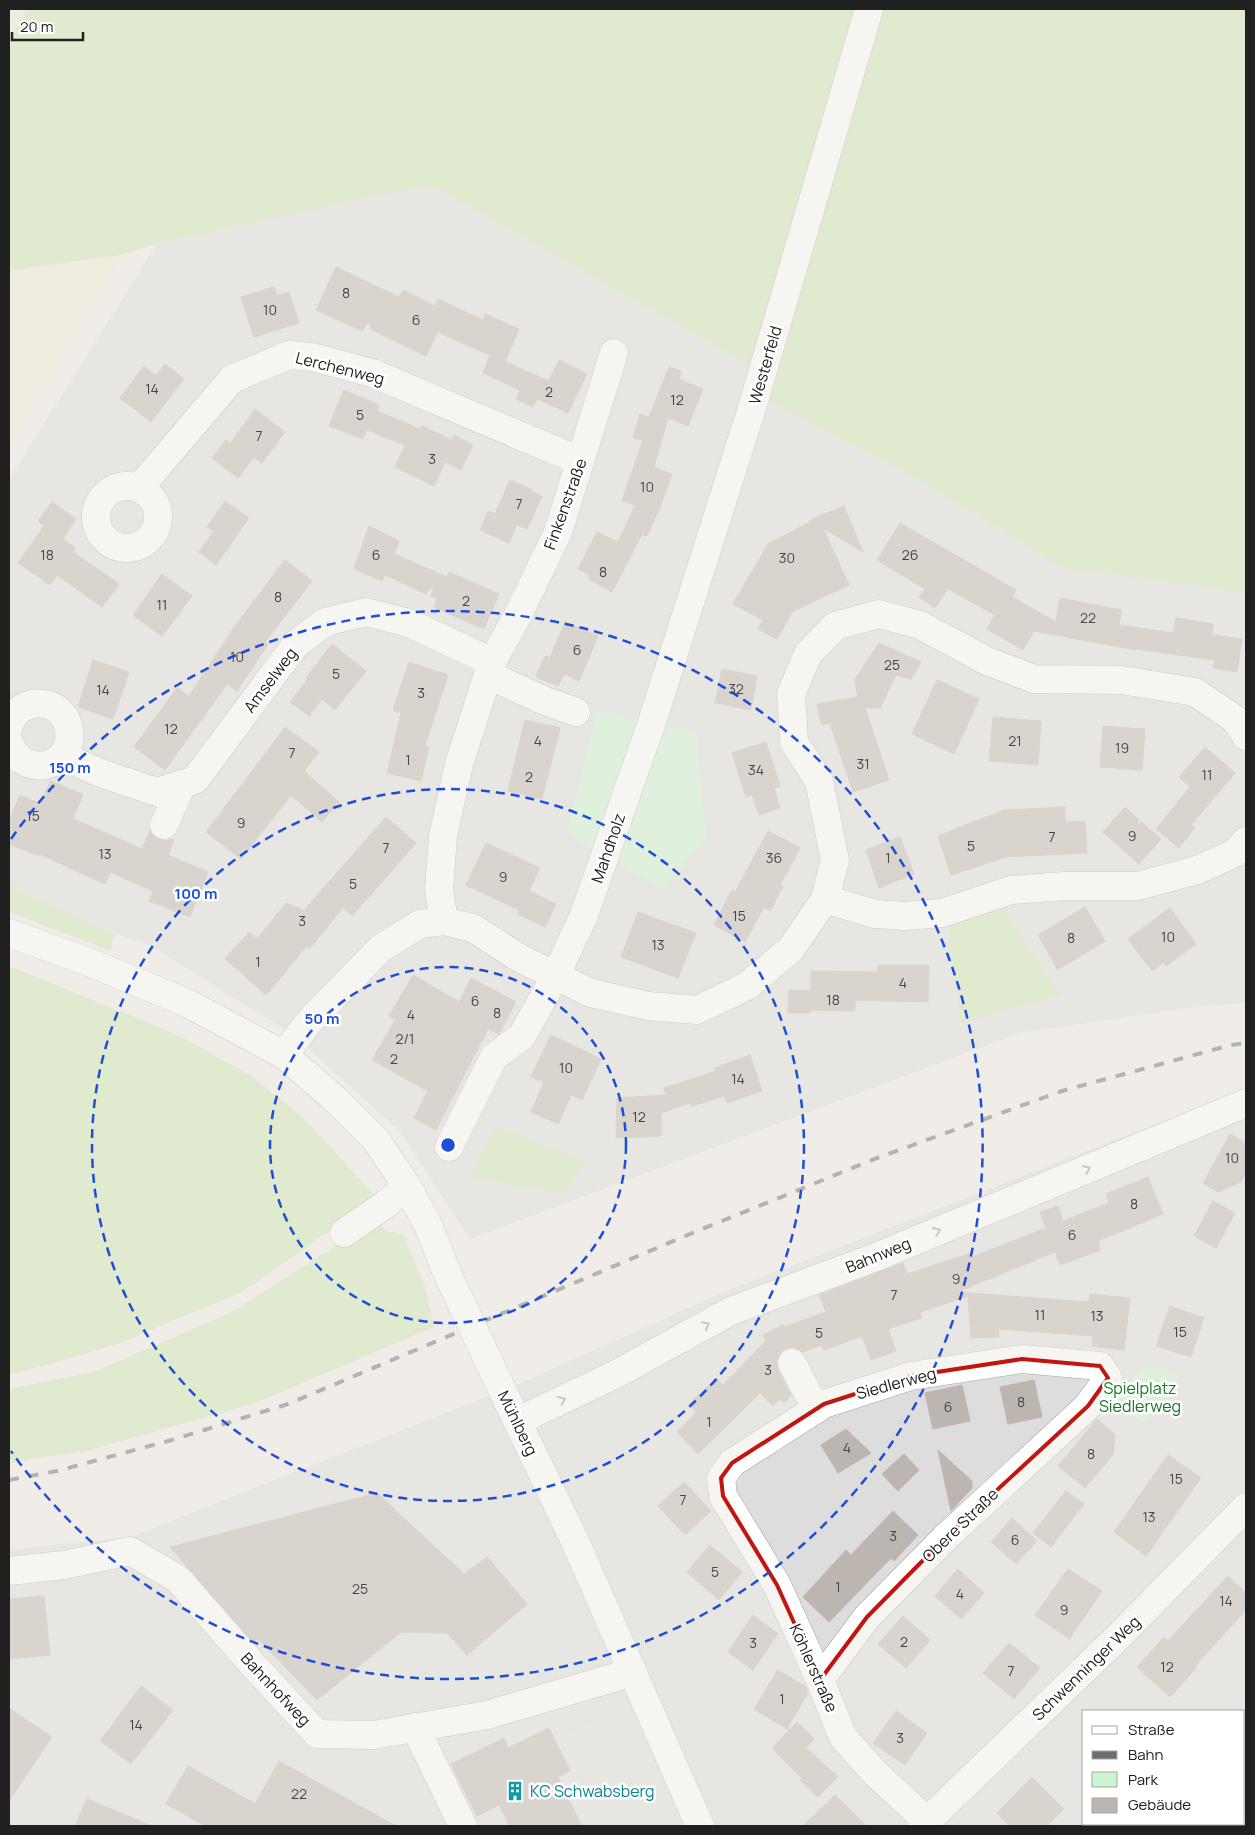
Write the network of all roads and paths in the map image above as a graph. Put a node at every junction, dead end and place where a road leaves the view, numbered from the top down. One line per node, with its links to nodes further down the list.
1 (869, 9): 7 (street, Westerfeld)
2 (614, 353): 3 (street, Finkenstraße)
3 (580, 461): 4 (street, Lerchenweg); 5 (street, Finkenstraße)
4 (139, 488)
5 (490, 669): 6 (street); 12 (street, Amselweg); 16 (street, Finkenstraße)
6 (576, 712)
7 (653, 719): 18 (street, Mahdholz)
8 (9, 726): 11 (street)
9 (1246, 736): 15 (street)
10 (9, 742): 11 (street)
11 (62, 756): 12 (street, Amselweg)
12 (182, 784): 13 (street)
13 (164, 825)
14 (1246, 841): 15 (street)
15 (825, 899): 18 (street)
16 (444, 921): 18 (street); 19 (street)
17 (9, 933): 19 (street, Mühlberg)
18 (556, 975): 21 (street, Mahdholz)
19 (284, 1055): 22 (street, Mühlberg)
20 (1246, 1103): 27 (street, Bahnweg, one-way to 20)
21 (449, 1147)
22 (407, 1186): 23 (street); 27 (street, Mühlberg, bridge)
23 (344, 1233)
24 (792, 1363): 26 (street)
25 (1108, 1378): 26 (street, Siedlerweg); 32 (street, Obere Straße)
26 (816, 1409): 28 (street, Siedlerweg)
27 (518, 1421): 31 (street, Mühlberg)
28 (723, 1496): 32 (street, Köhlerstraße)
29 (1246, 1507): 34 (street, Schwenninger Weg)
30 (9, 1571): 33 (street, Bahnhofweg)
31 (633, 1672): 33 (street, Bahnhofweg); 36 (street, Mühlberg)
32 (820, 1680): 34 (street, Köhlerstraße)
33 (415, 1727): 35 (street)
34 (924, 1824)
35 (463, 1826)
36 (700, 1826)

